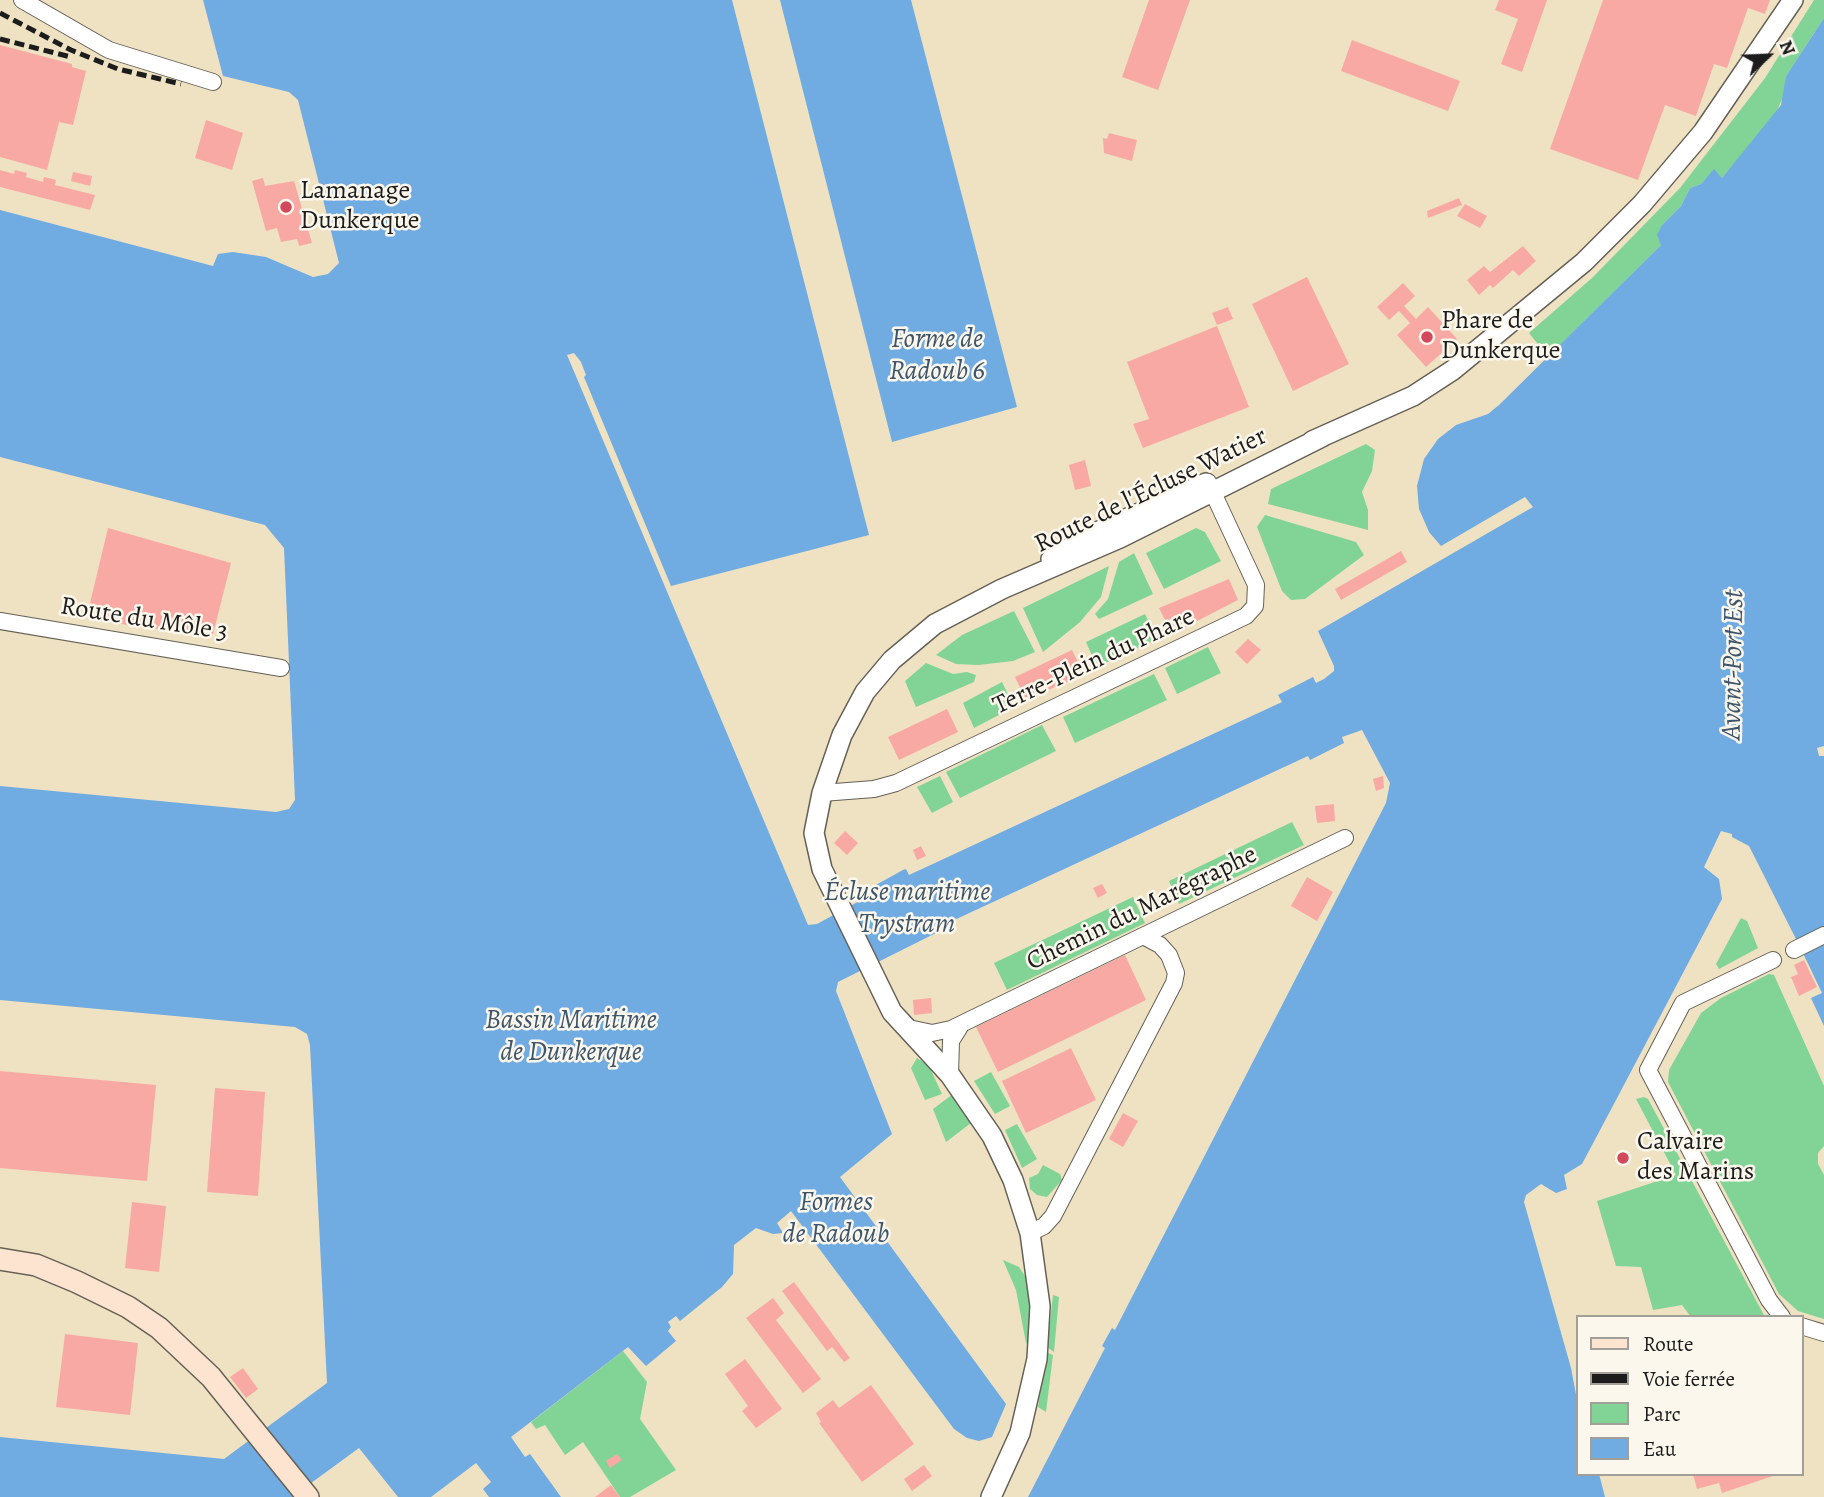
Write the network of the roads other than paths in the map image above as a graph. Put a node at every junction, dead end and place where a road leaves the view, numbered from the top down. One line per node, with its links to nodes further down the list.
1 (22, 0): 3 (street)
2 (1793, 0): 4 (street, Route de l'Écluse Watier)
3 (213, 82)
4 (1210, 487): 7 (street, Route de l'Écluse Watier); 7 (street, Terre-Plein du Phare)
5 (0, 621): 6 (street, Route du Môle 3)
6 (281, 668)
7 (822, 793): 14 (street, Route de l'Écluse Watier)
8 (1345, 838): 10 (street, Chemin du Marégraphe)
9 (1824, 935): 11 (street)
10 (1143, 936): 13 (street, Chemin du Marégraphe); 16 (street)
11 (1794, 950)
12 (1773, 960): 18 (street)
13 (961, 1025): 14 (street, Chemin du Marégraphe); 15 (street)
14 (904, 1027): 15 (street, Route de l'Écluse Watier)
15 (950, 1075): 16 (street, Route de l'Écluse Watier)
16 (1030, 1233): 22 (street, Route de l'Écluse Watier)
17 (0, 1259): 21 (main road)
18 (1780, 1315)
19 (1803, 1327): 20 (street)
20 (1824, 1333)
21 (308, 1497)
22 (992, 1497)

